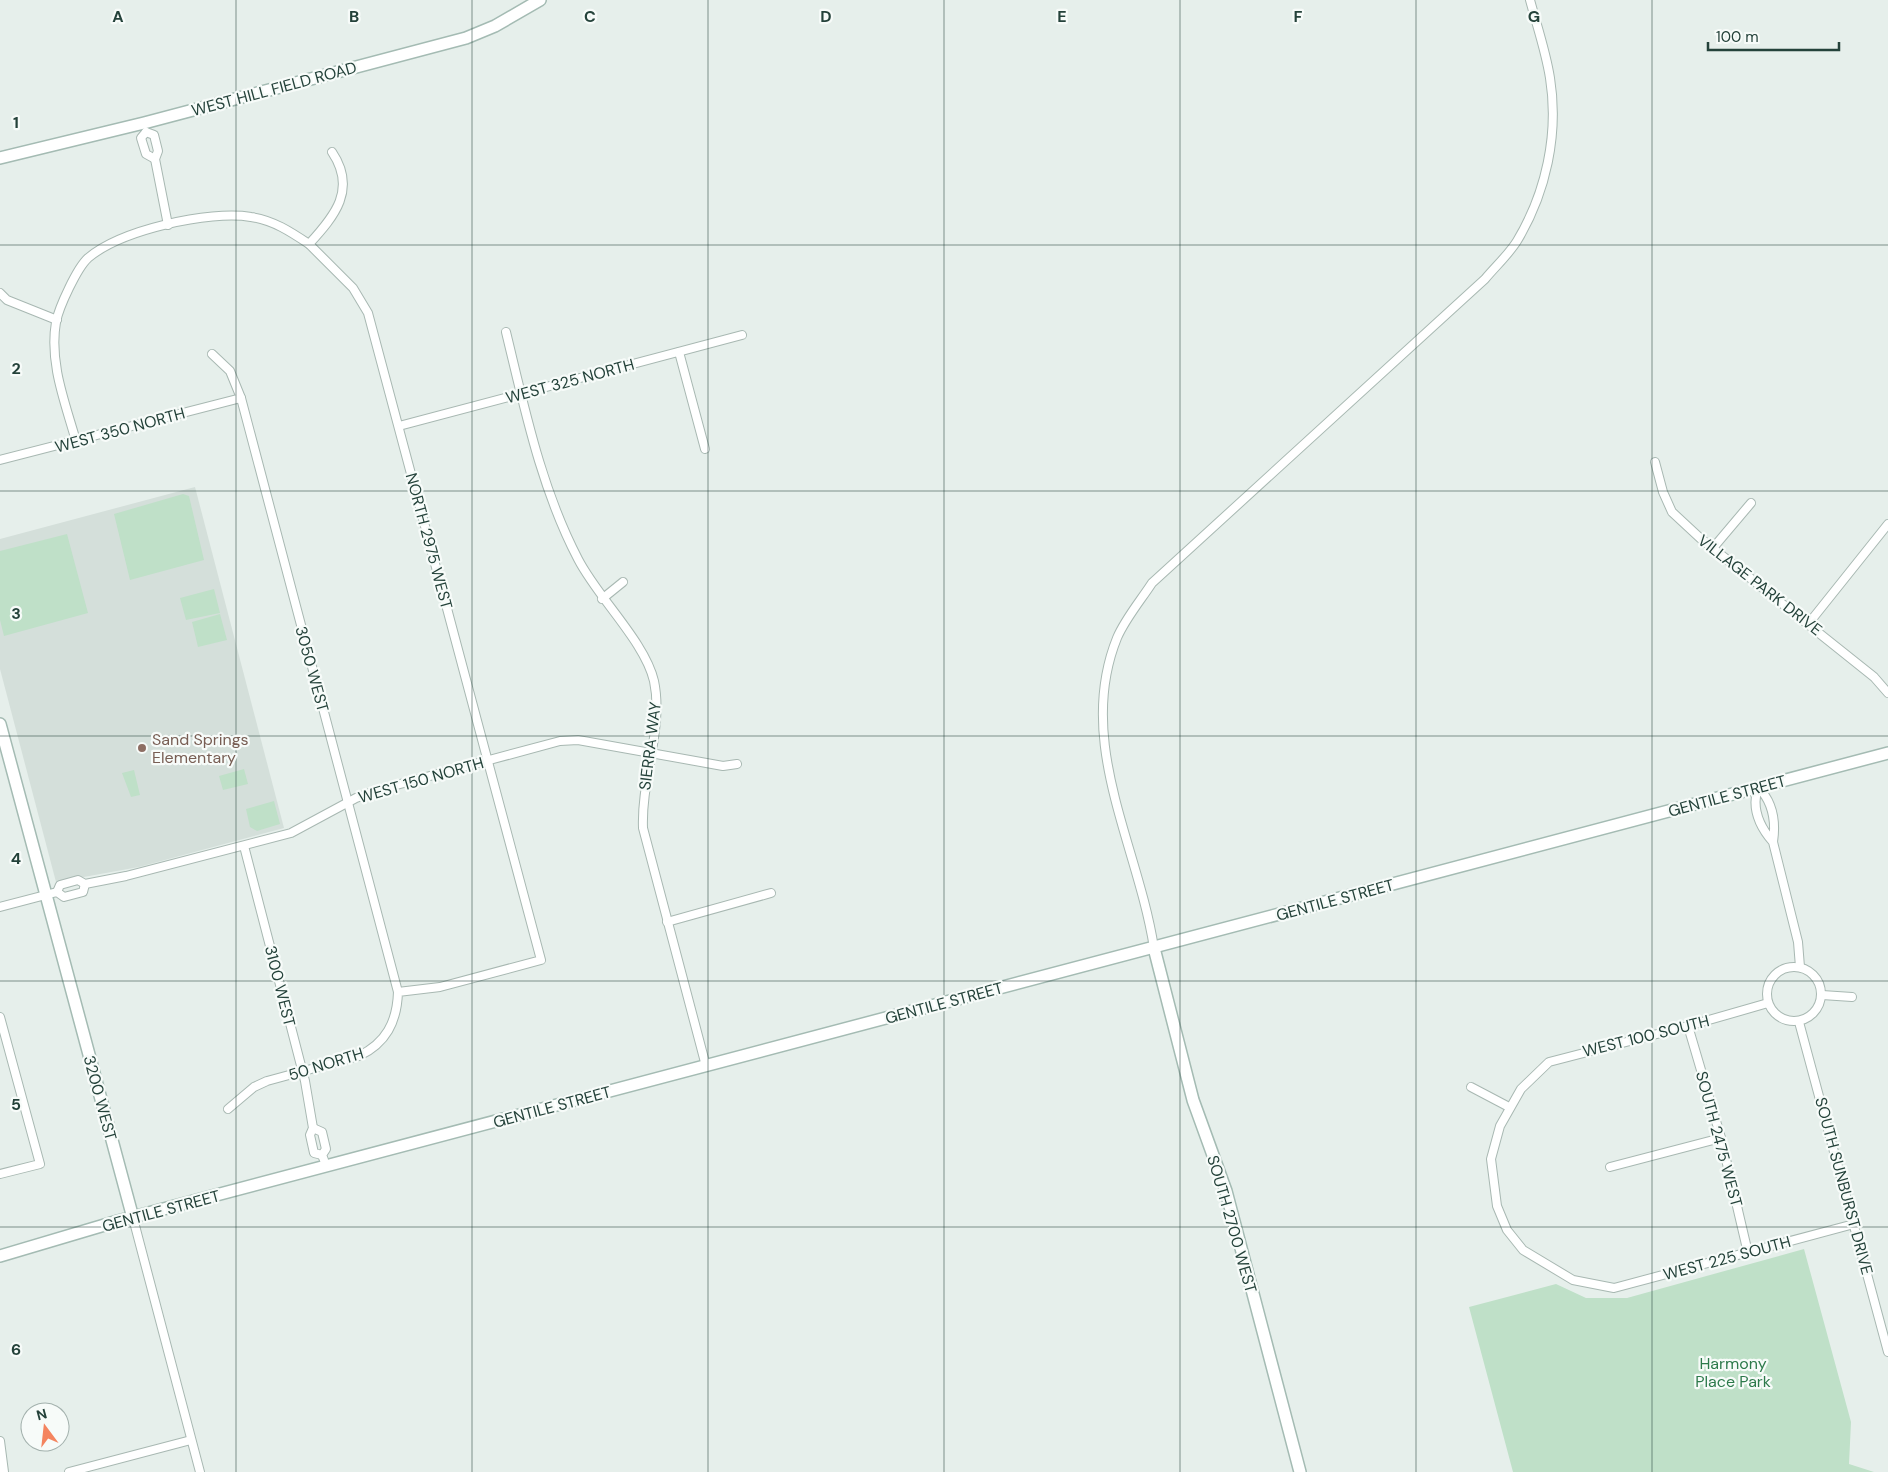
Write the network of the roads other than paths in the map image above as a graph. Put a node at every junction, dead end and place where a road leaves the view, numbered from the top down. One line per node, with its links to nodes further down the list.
1 (540, 0): 3 (main road, WEST HILL FIELD ROAD)
2 (1530, 0): 43 (street)
3 (145, 128): 5 (main road, WEST HILL FIELD ROAD); 6 (street); 6 (street)
4 (332, 152): 8 (street)
5 (0, 158)
6 (155, 159): 7 (street)
7 (168, 225): 8 (street, NORTH 2975 WEST); 10 (street, NORTH 2975 WEST)
8 (309, 244): 17 (street, NORTH 2975 WEST)
9 (0, 293): 10 (street)
10 (56, 320): 18 (street)
11 (506, 332): 15 (street, SIERRA WAY)
12 (742, 335): 13 (street, WEST 325 NORTH)
13 (679, 352): 15 (street, WEST 325 NORTH); 19 (street)
14 (212, 354): 16 (street, 3050 WEST)
15 (521, 394): 17 (street, WEST 325 NORTH); 26 (street, SIERRA WAY)
16 (241, 398): 18 (street, WEST 350 NORTH); 35 (street, 3050 WEST)
17 (399, 426): 32 (street, NORTH 2975 WEST)
18 (76, 441): 20 (street, WEST 350 NORTH)
19 (705, 449)
20 (0, 460)
21 (1655, 462): 24 (street, VILLAGE PARK DRIVE)
22 (1751, 504): 24 (street)
23 (1888, 524): 27 (street)
24 (1713, 548): 27 (street, VILLAGE PARK DRIVE)
25 (624, 582): 26 (street)
26 (602, 599): 30 (street, SIERRA WAY)
27 (1809, 623): 28 (street, VILLAGE PARK DRIVE)
28 (1888, 693)
29 (0, 724): 40 (main road, 3200 WEST)
30 (650, 753): 32 (street, WEST 150 NORTH); 33 (street, WEST 150 NORTH); 42 (street, SIERRA WAY)
31 (1888, 753): 34 (main road, GENTILE STREET)
32 (487, 761): 35 (street, WEST 150 NORTH); 45 (street, NORTH 2975 WEST)
33 (737, 764)
34 (1758, 787): 36 (street); 36 (street); 43 (main road, GENTILE STREET)
35 (347, 803): 37 (street, WEST 150 NORTH); 45 (street, 3050 WEST)
36 (1773, 842): 44 (street)
37 (244, 846): 38 (street, WEST 150 NORTH); 53 (street, 3100 WEST)
38 (85, 884): 40 (street, WEST 150 NORTH); 40 (street, WEST 150 NORTH)
39 (770, 893): 42 (street)
40 (51, 894): 41 (street, WEST 150 NORTH); 62 (main road, 3200 WEST)
41 (0, 907)
42 (667, 922): 52 (street, SIERRA WAY)
43 (1154, 948): 52 (main road, GENTILE STREET); 72 (main road, SOUTH 2700 WEST)
44 (1800, 967): 46 (street); 48 (street)
45 (398, 992): 53 (street, 50 NORTH)
46 (1822, 995): 47 (street); 50 (street)
47 (1852, 997)
48 (1768, 1003): 50 (street); 51 (street, WEST 100 SOUTH)
49 (0, 1016): 61 (street)
50 (1799, 1022): 63 (street, SOUTH SUNBURST DRIVE)
51 (1688, 1026): 55 (street, WEST 100 SOUTH); 58 (street, SOUTH 2475 WEST)
52 (706, 1066): 59 (main road, GENTILE STREET)
53 (302, 1072): 56 (street, 50 NORTH); 57 (street, 3100 WEST)
54 (1471, 1087): 55 (street)
55 (1509, 1107): 64 (street, WEST 225 SOUTH)
56 (228, 1109)
57 (313, 1128): 59 (street, 3100 WEST); 59 (street, 3100 WEST)
58 (1721, 1138): 60 (street); 64 (street, SOUTH 2475 WEST)
59 (324, 1161): 62 (main road, GENTILE STREET)
60 (1610, 1166)
61 (0, 1174)
62 (133, 1218): 65 (main road, GENTILE STREET); 67 (street, 3200 WEST)
63 (1854, 1224): 64 (street, WEST 225 SOUTH); 66 (street, SOUTH SUNBURST DRIVE)
64 (1748, 1253)
65 (0, 1256)
66 (1888, 1352)
67 (191, 1440): 70 (street); 71 (street, 3200 WEST)
68 (0, 1441): 69 (street)
69 (4, 1472)
70 (69, 1472)
71 (200, 1472)
72 (1300, 1472)

